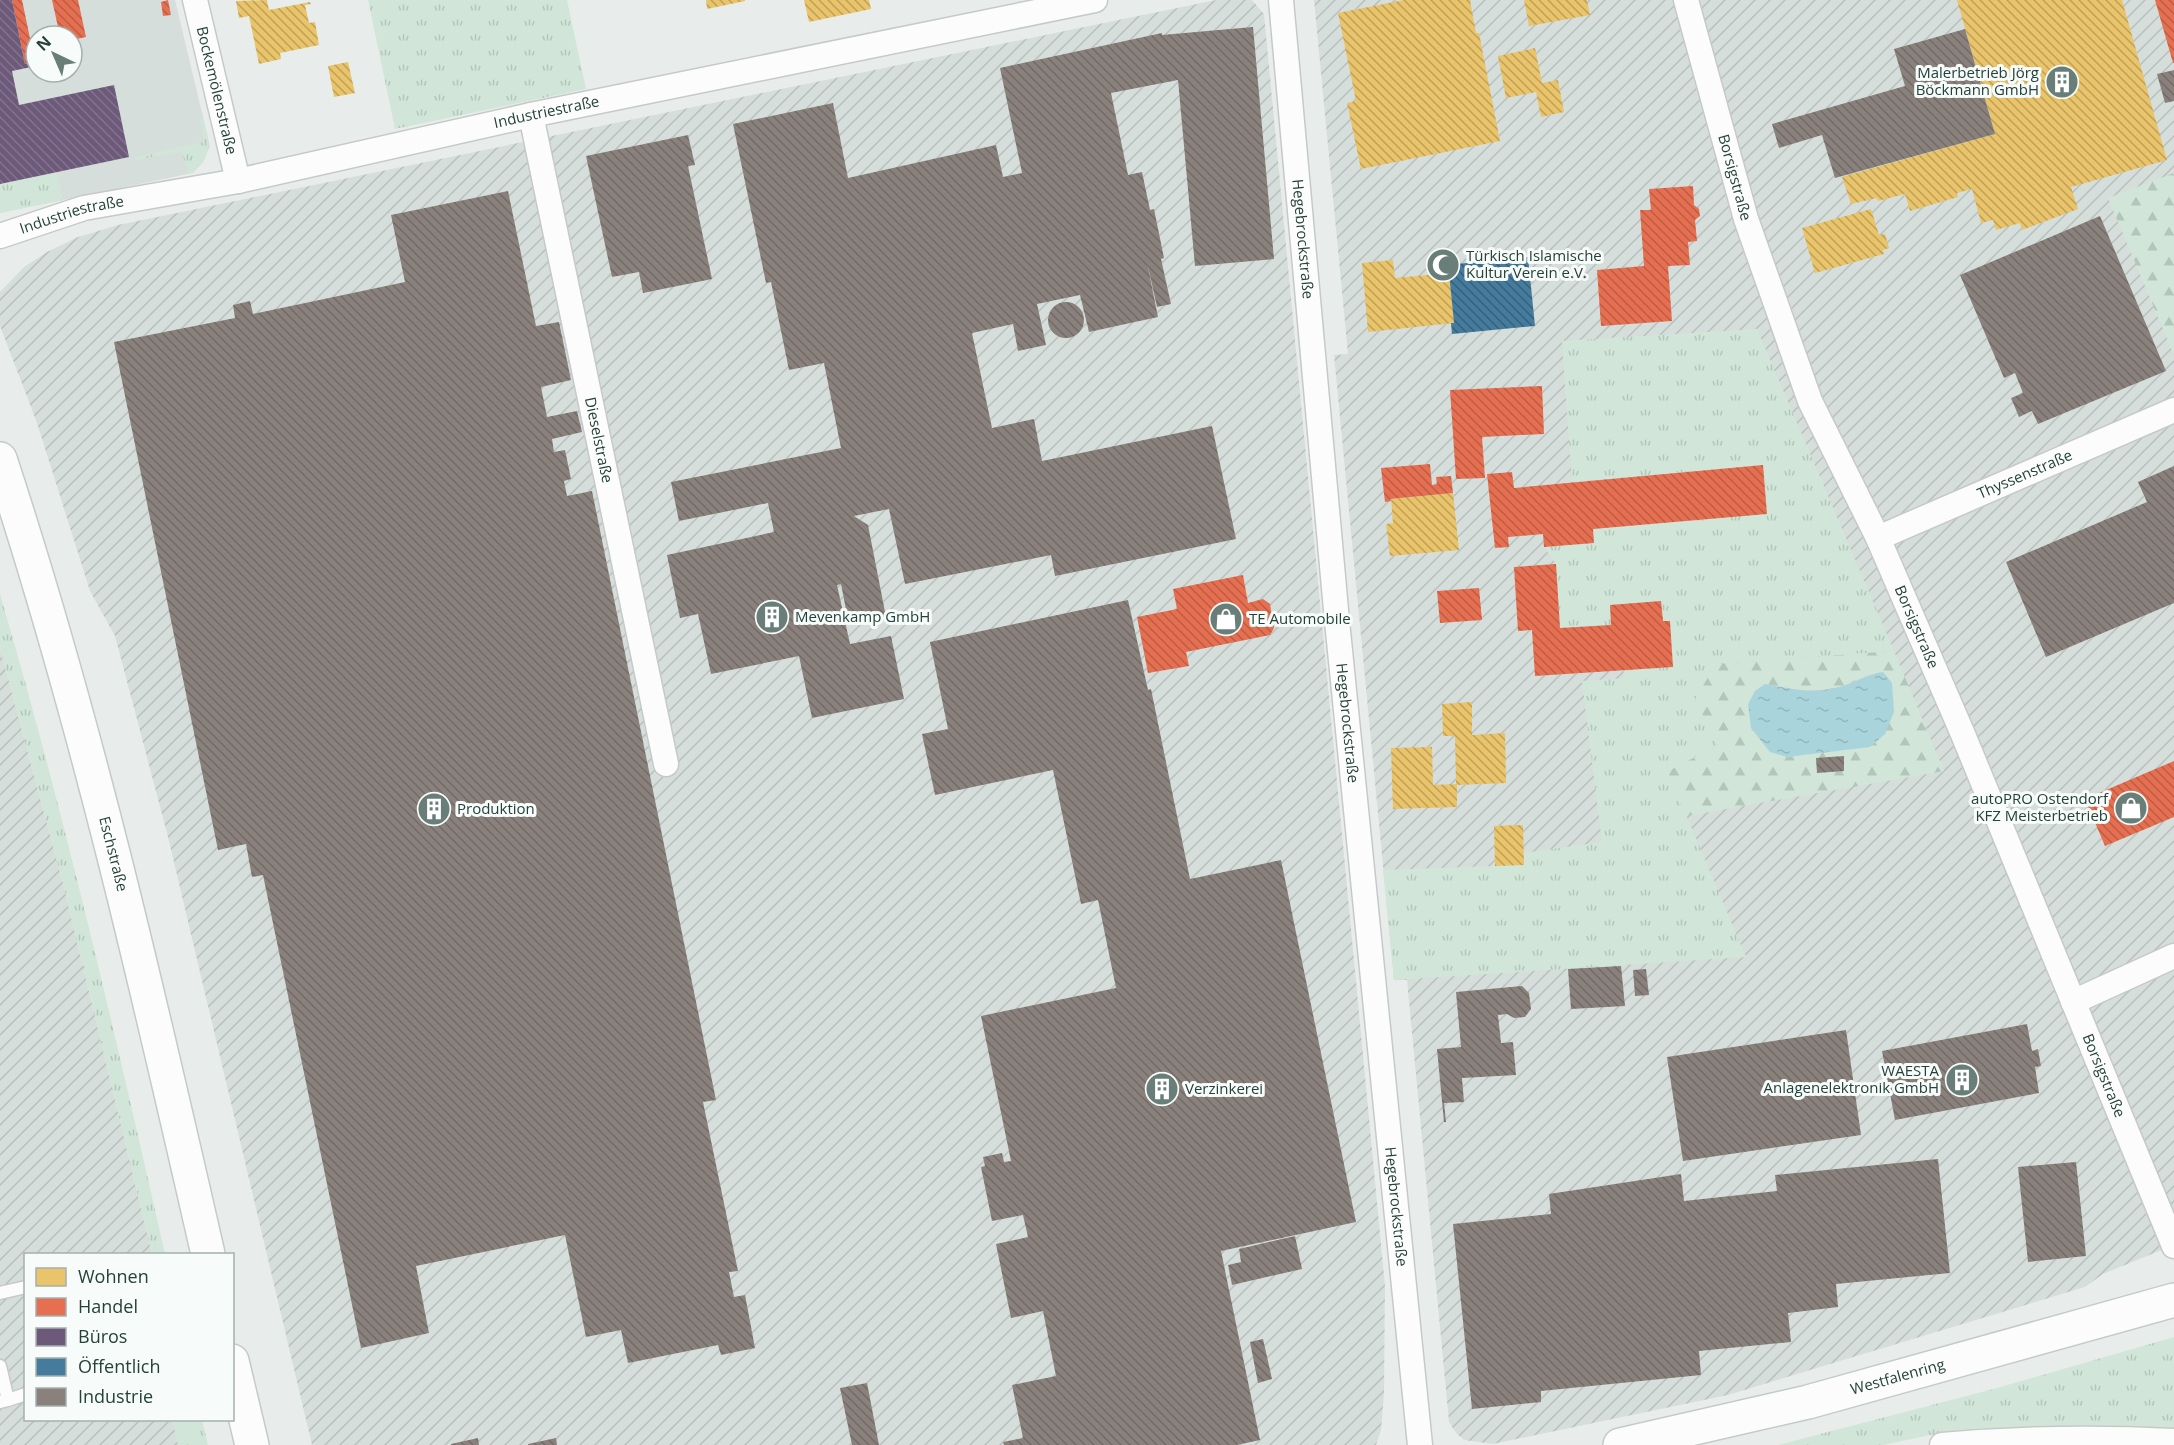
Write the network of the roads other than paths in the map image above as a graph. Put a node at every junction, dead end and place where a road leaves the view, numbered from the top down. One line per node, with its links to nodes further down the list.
1 (195, 0): 6 (street, Bockemölenstraße)
2 (1095, 0): 5 (street, Industriestraße)
3 (1281, 0): 25 (street, Hegebrockstraße)
4 (1686, 0): 10 (street, Borsigstraße)
5 (531, 115): 6 (street, Industriestraße); 11 (street, Dieselstraße)
6 (238, 181): 7 (street, Industriestraße)
7 (0, 236)
8 (2174, 410): 10 (street, Thyssenstraße)
9 (0, 459): 15 (main road, Eschstraße)
10 (1878, 538): 13 (street, Borsigstraße)
11 (666, 764)
12 (2174, 956): 13 (street)
13 (2073, 1002): 14 (street, Borsigstraße)
14 (2174, 1246)
15 (208, 1253)
16 (24, 1287): 17 (lane)
17 (0, 1293)
18 (2174, 1300): 26 (main road, Westfalenring)
19 (0, 1366): 22 (lane)
20 (234, 1369): 24 (main road)
21 (24, 1395): 22 (lane)
22 (4, 1401)
23 (2174, 1442): 27 (street)
24 (252, 1445)
25 (1420, 1445)
26 (1620, 1445)
27 (1942, 1445)

